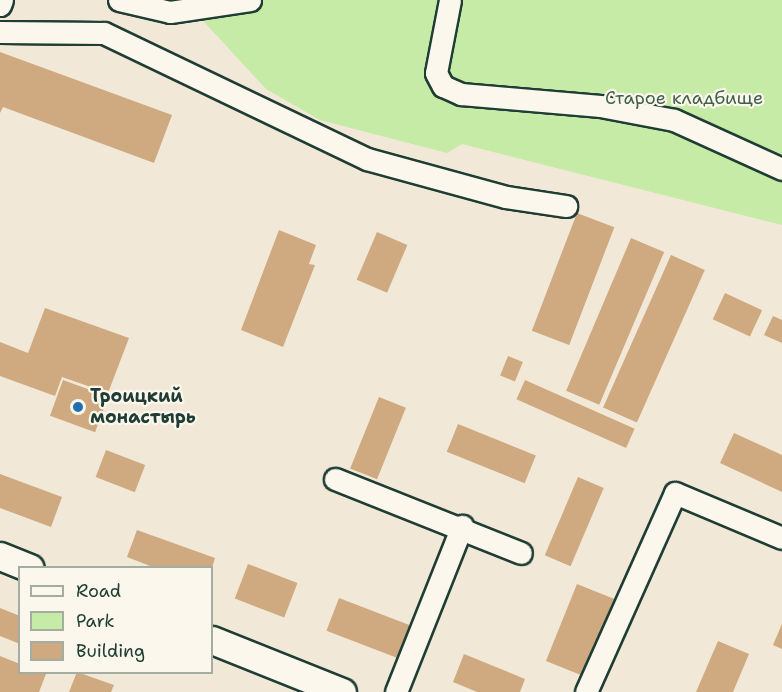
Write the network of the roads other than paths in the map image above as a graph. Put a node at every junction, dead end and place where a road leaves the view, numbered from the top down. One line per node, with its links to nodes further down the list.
1 (2, 0): 5 (street)
2 (119, 0): 3 (street)
3 (250, 0)
4 (450, 0): 7 (street)
5 (0, 5)
6 (0, 32): 8 (street)
7 (782, 169)
8 (566, 206)
9 (335, 479): 10 (street)
10 (462, 526): 12 (street); 17 (street)
11 (782, 538): 18 (street)
12 (521, 553)
13 (0, 556): 14 (main road)
14 (27, 566)
15 (213, 640): 16 (main road)
16 (342, 692)
17 (396, 692)
18 (586, 692)

